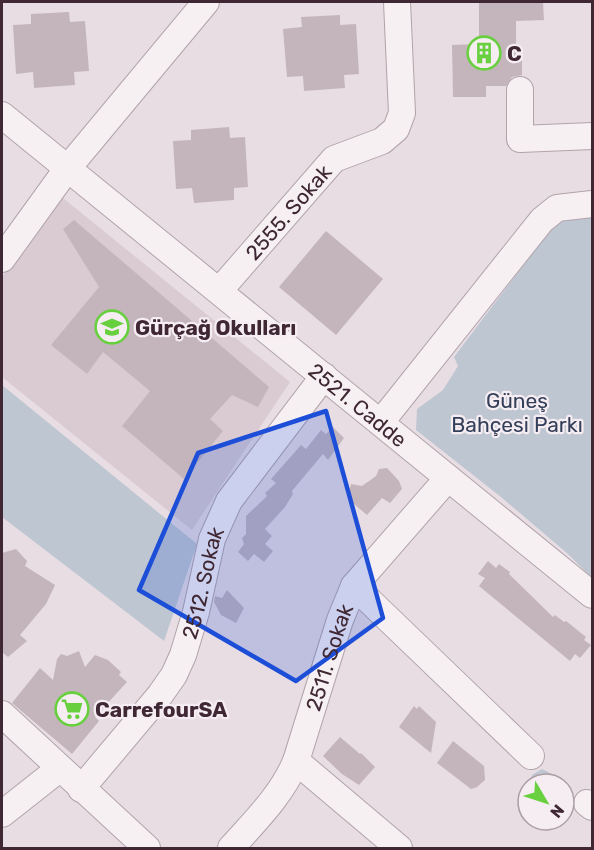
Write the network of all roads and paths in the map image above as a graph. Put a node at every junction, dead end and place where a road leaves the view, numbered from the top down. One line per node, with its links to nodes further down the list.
1 (206, 2): 6 (street)
2 (397, 2): 9 (street, 2555. Sokak)
3 (520, 90): 5 (street)
4 (2, 115): 6 (street, 2521. Cadde)
5 (592, 135)
6 (67, 169): 8 (street); 9 (street, 2521. Cadde)
7 (592, 204): 11 (street)
8 (2, 259)
9 (219, 291): 10 (street, 2521. Cadde)
10 (324, 376): 11 (street, 2521. Cadde); 19 (street, 2512. Sokak)
11 (381, 422): 12 (street, 2521. Cadde)
12 (448, 478): 13 (street, 2511. Sokak); 14 (street, 2521. Cadde)
13 (354, 586): 16 (street); 17 (street, 2511. Sokak)
14 (592, 595)
15 (2, 714): 18 (street)
16 (531, 756)
17 (296, 761): 22 (street, 2511. Sokak); 23 (street)
18 (60, 769): 19 (street); 20 (street)
19 (81, 789): 21 (street)
20 (2, 814)
21 (147, 849)
22 (231, 849)
23 (399, 849)

